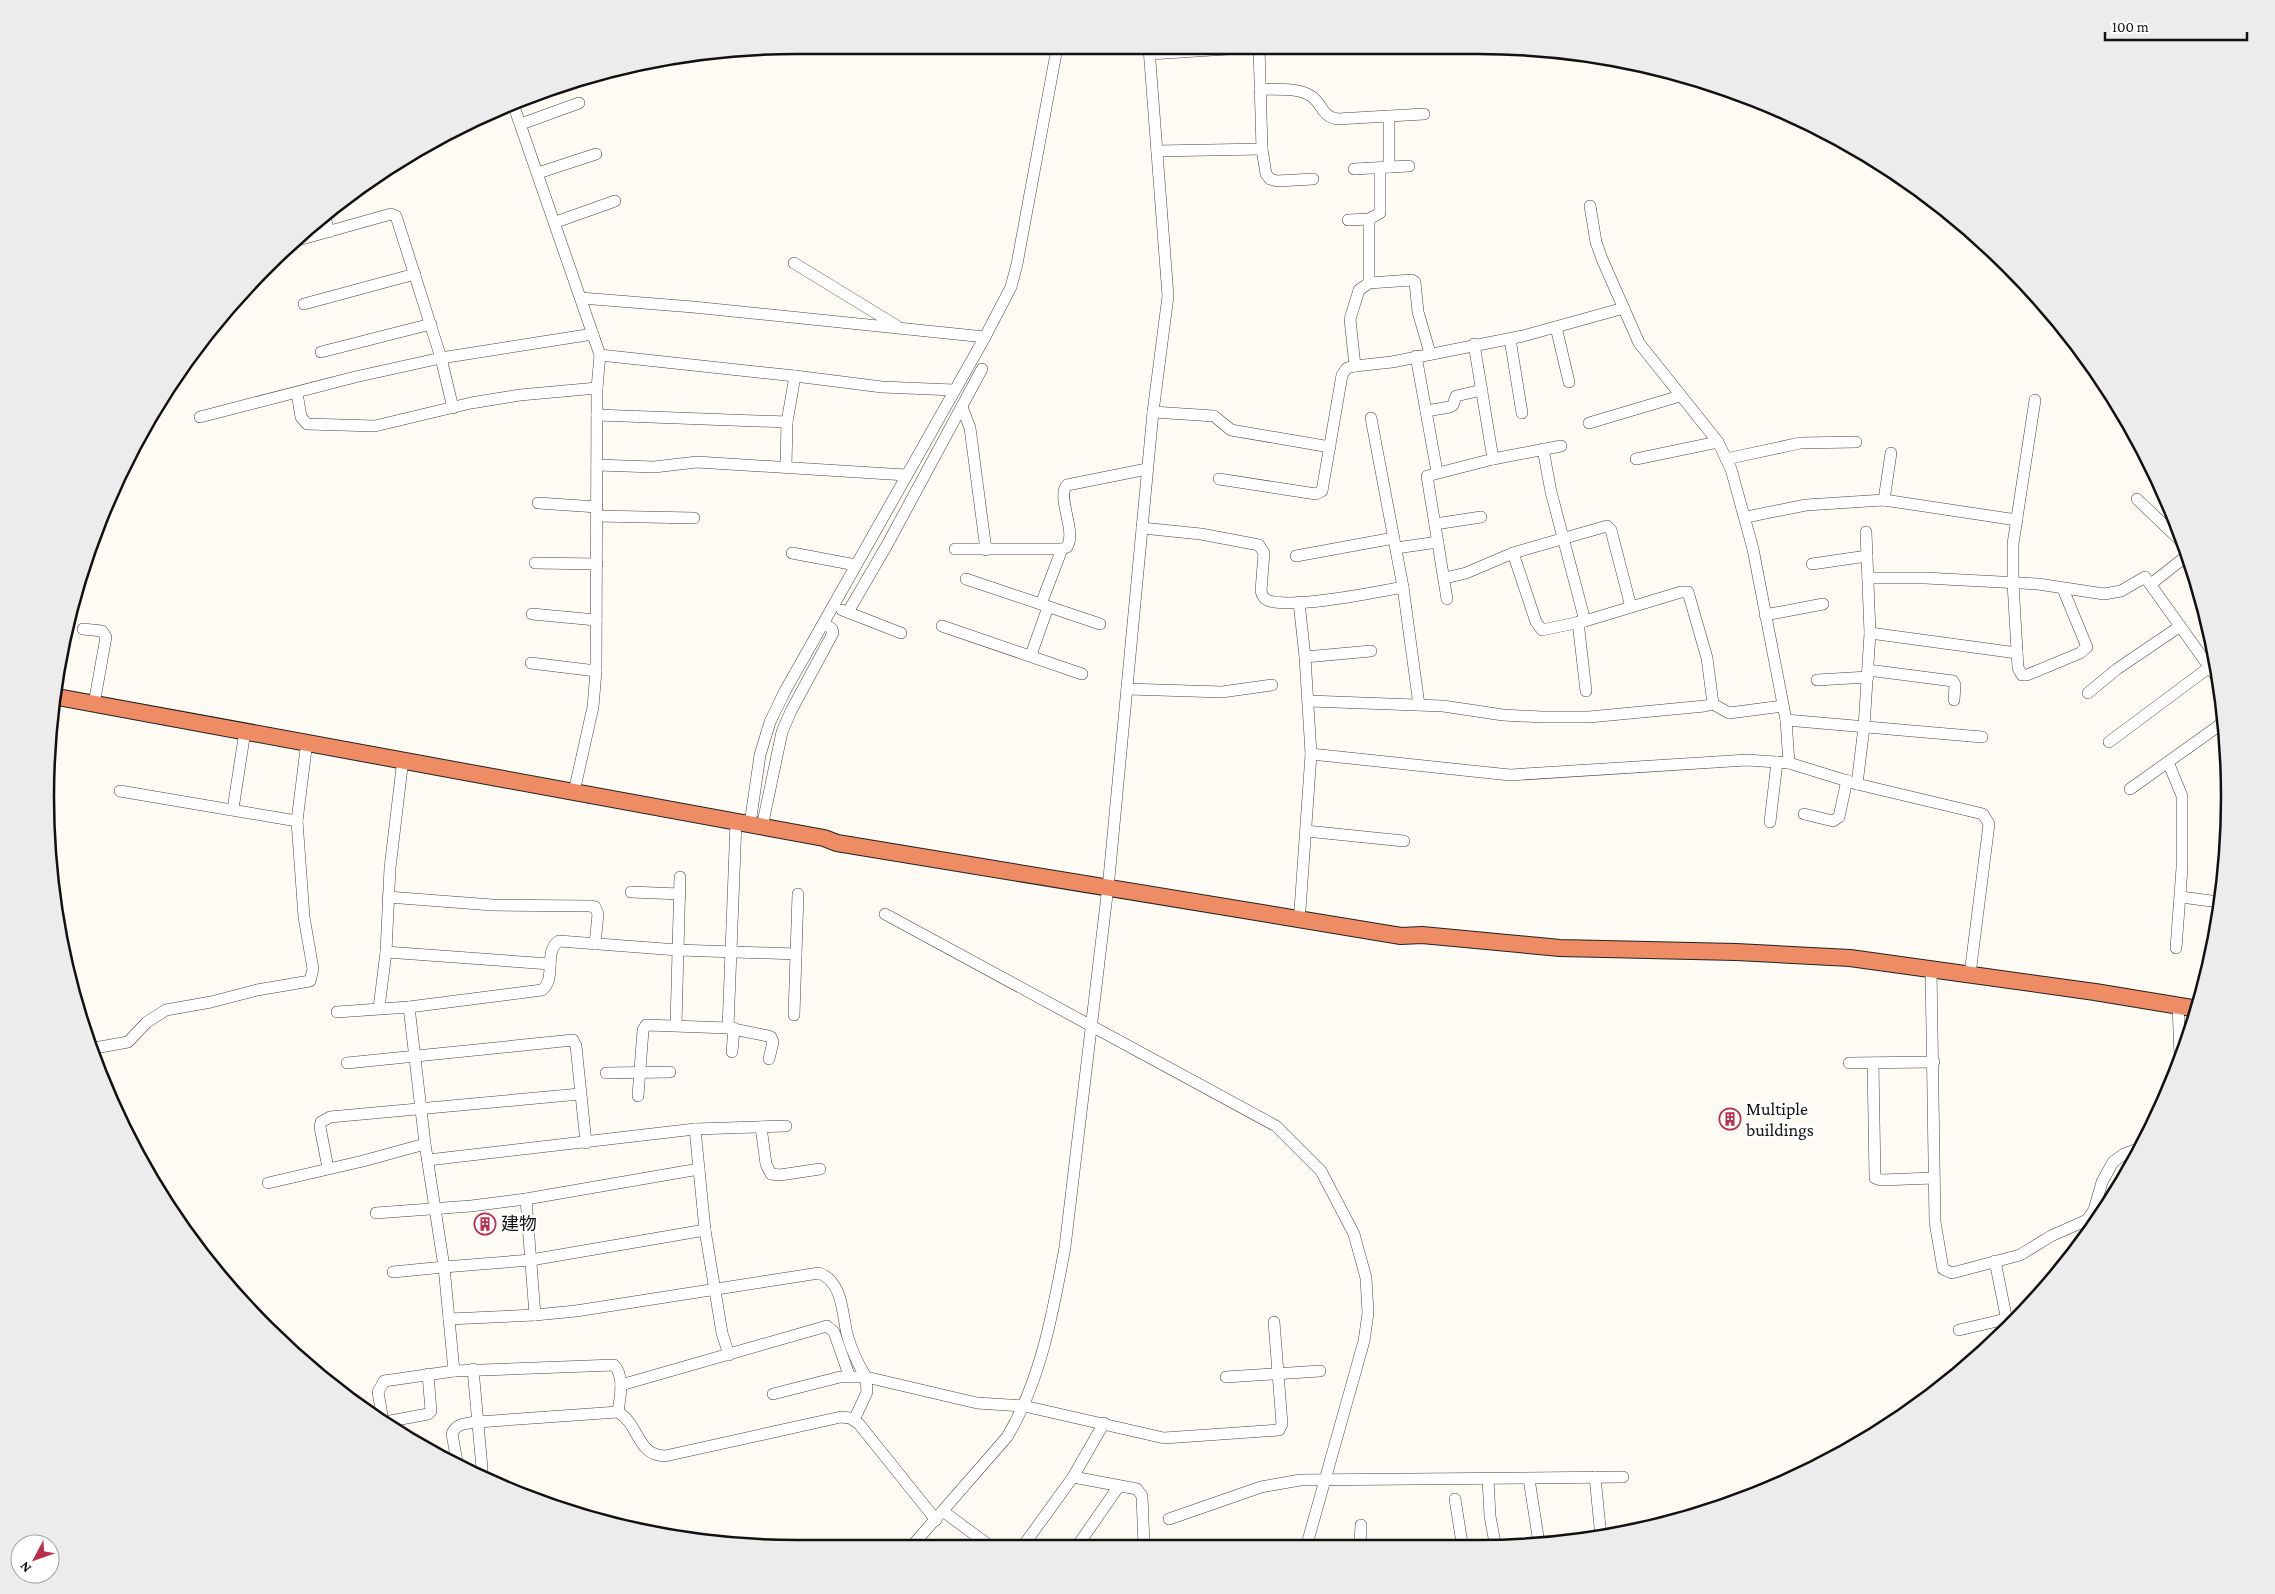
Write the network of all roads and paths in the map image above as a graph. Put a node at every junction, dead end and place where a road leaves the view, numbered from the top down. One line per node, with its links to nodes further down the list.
1 (1056, 54): 36 (street)
2 (1150, 54): 11 (street)
3 (1259, 54): 4 (street)
4 (1260, 89): 8 (street); 10 (street)
5 (579, 103): 9 (street)
6 (515, 109): 9 (street)
7 (1424, 114): 8 (street)
8 (1389, 116): 14 (street)
9 (521, 124): 16 (street)
10 (1262, 149): 11 (street); 17 (street)
11 (1157, 151): 57 (street)
12 (596, 154): 16 (street)
13 (1410, 166): 14 (street)
14 (1385, 167): 15 (street); 21 (street)
15 (1354, 169)
16 (538, 173): 23 (street)
17 (1313, 179)
18 (615, 201): 23 (street)
19 (1590, 206): 31 (street)
20 (1348, 220): 21 (street)
21 (1369, 220): 28 (street)
22 (326, 222): 24 (street)
23 (556, 222): 29 (street)
24 (329, 232): 25 (street); 27 (street)
25 (308, 237)
26 (794, 263): 33 (street)
27 (414, 274): 30 (street); 32 (street)
28 (1369, 283): 40 (street); 44 (street)
29 (581, 298): 33 (street); 35 (street)
30 (304, 304)
31 (1624, 308): 34 (street); 52 (street)
32 (431, 324): 39 (street); 43 (street)
33 (899, 327): 36 (street)
34 (1556, 327): 37 (street); 47 (street)
35 (593, 334): 41 (street); 43 (street)
36 (985, 337): 49 (street)
37 (1510, 338): 38 (street); 58 (street)
38 (1474, 344): 40 (street); 50 (street)
39 (321, 352)
40 (1430, 353): 42 (street)
41 (600, 355): 46 (street); 48 (street)
42 (1416, 356): 44 (street); 56 (street)
43 (441, 358): 51 (street); 55 (street)
44 (1355, 366): 67 (street)
45 (982, 369): 54 (street)
46 (796, 376): 49 (street); 62 (street)
47 (1569, 382)
48 (596, 388): 55 (street); 59 (street)
49 (954, 390): 77 (street)
50 (1482, 390): 56 (street); 70 (street)
51 (297, 392): 55 (street); 60 (street)
52 (1680, 396): 63 (street); 64 (street)
53 (2035, 400): 86 (street)
54 (962, 407): 96 (street); 119 (street)
55 (453, 408)
56 (1426, 411): 76 (street)
57 (1153, 412): 67 (street); 75 (street)
58 (1522, 413)
59 (597, 415): 62 (street); 73 (street)
60 (200, 417)
61 (1370, 418): 93 (street)
62 (787, 422): 74 (street)
63 (1589, 423)
64 (1718, 442): 71 (street); 72 (street)
65 (1856, 442): 72 (street)
66 (1561, 446): 68 (street)
67 (1330, 447): 78 (street)
68 (1543, 449): 70 (street); 91 (street)
69 (1890, 453): 80 (street)
70 (1493, 459): 76 (street)
71 (1636, 459)
72 (1726, 459): 84 (street)
73 (597, 465): 74 (street); 82 (street)
74 (786, 466): 77 (street)
75 (1147, 469): 89 (street); 95 (street)
76 (1437, 472): 87 (street)
77 (906, 475): 105 (street)
78 (1219, 479)
79 (2137, 499): 88 (street)
80 (1884, 500): 84 (street); 86 (street)
81 (538, 503): 82 (street)
82 (597, 512): 85 (street); 103 (street)
83 (1481, 516): 87 (street)
84 (1746, 517): 121 (street)
85 (694, 518)
86 (2017, 520): 109 (street)
87 (1435, 524): 92 (street)
88 (2170, 526)
89 (1142, 528): 114 (street); 142 (street)
90 (1866, 532): 100 (street)
91 (1563, 538): 97 (street); 118 (street); 123 (street)
92 (1438, 542): 93 (street); 106 (street)
93 (1395, 543): 99 (street); 111 (street)
94 (955, 548): 96 (street)
95 (1062, 549): 96 (street); 117 (street)
96 (986, 550)
97 (1513, 552): 106 (street); 123 (street)
98 (792, 553): 105 (street)
99 (1296, 556)
100 (1867, 556): 104 (street); 107 (street)
101 (2182, 559): 110 (street)
102 (535, 563): 103 (street)
103 (598, 564): 122 (street)
104 (1812, 564)
105 (856, 565): 116 (street)
106 (1444, 578): 113 (street)
107 (1868, 578): 109 (street); 128 (street)
108 (966, 579): 117 (street)
109 (2013, 583): 112 (street); 131 (street)
110 (2151, 584): 112 (street); 126 (street)
111 (1403, 587): 114 (street); 150 (street)
112 (2063, 589): 131 (street)
113 (1447, 598)
114 (1299, 602): 133 (street)
115 (1823, 604): 121 (street)
116 (834, 606): 119 (street); 172 (street)
117 (1045, 606): 124 (street); 132 (street)
118 (1631, 607): 123 (street); 149 (street)
119 (848, 612): 129 (street)
120 (532, 614): 122 (street)
121 (1765, 615): 151 (street)
122 (596, 620): 137 (street)
123 (1581, 621): 143 (street)
124 (1100, 624)
125 (942, 626): 132 (street)
126 (2180, 627): 134 (street); 144 (street)
127 (82, 629): 148 (street)
128 (1870, 632): 131 (street); 138 (street)
129 (901, 633)
130 (1371, 651): 133 (street)
131 (2017, 652)
132 (1031, 655): 139 (street)
133 (1305, 658): 147 (street)
134 (2209, 662)
135 (531, 663): 137 (street)
136 (2210, 668): 158 (street)
137 (596, 671): 167 (street)
138 (1868, 673): 140 (street); 146 (street); 154 (street)
139 (1082, 674)
140 (1817, 680)
141 (1272, 685): 142 (street)
142 (1127, 689): 176 (street)
143 (1586, 691)
144 (2088, 693)
145 (60, 698): 148 (highway)
146 (1954, 700)
147 (1308, 701): 150 (street); 159 (street)
148 (94, 704): 155 (highway)
149 (1713, 704): 150 (street); 151 (street)
150 (1418, 705)
151 (1783, 706): 152 (street)
152 (1786, 720): 154 (street); 163 (street)
153 (2218, 726): 162 (street)
154 (1864, 727): 156 (street); 164 (street)
155 (245, 731): 157 (highway); 168 (street)
156 (1982, 736)
157 (306, 741): 160 (highway); 170 (street)
158 (2109, 742)
159 (1311, 754): 161 (street); 173 (street)
160 (402, 759): 167 (highway); 180 (street)
161 (1777, 762): 163 (street); 171 (street)
162 (2168, 762): 165 (street); 181 (street)
163 (1789, 763): 164 (street)
164 (1852, 782): 169 (street); 194 (street)
165 (2130, 789)
166 (120, 791): 168 (street)
167 (574, 792): 172 (highway)
168 (232, 809): 170 (street)
169 (1804, 814)
170 (297, 821): 205 (street)
171 (1770, 822)
172 (749, 824): 176 (highway); 189 (street)
173 (1306, 831): 174 (street); 183 (street)
174 (1404, 841)
175 (680, 877): 178 (street)
176 (1108, 883): 183 (highway); 185 (highway); 203 (street)
177 (631, 892): 178 (street)
178 (680, 894): 188 (street)
179 (798, 894): 191 (street)
180 (388, 897): 186 (street); 190 (street)
181 (2181, 897): 182 (street); 187 (street)
182 (2214, 901)
183 (1300, 910): 185 (highway)
184 (885, 914): 203 (street)
185 (1422, 935): 193 (highway)
186 (595, 944): 188 (street); 192 (street)
187 (2176, 948)
188 (678, 950): 189 (street); 201 (street)
189 (732, 950): 191 (street); 202 (street)
190 (386, 952): 192 (street); 198 (street)
191 (796, 954): 200 (street)
192 (550, 964): 196 (street)
193 (1931, 968): 194 (highway); 209 (street)
194 (1970, 974): 195 (highway)
195 (2178, 1005): 197 (highway); 204 (street)
196 (408, 1006): 198 (street); 207 (street)
197 (2190, 1007)
198 (380, 1008): 199 (street)
199 (337, 1012)
200 (794, 1015)
201 (676, 1024): 202 (street); 214 (street)
202 (731, 1028): 206 (street); 208 (street)
203 (1092, 1028): 257 (street); 271 (street)
204 (2179, 1043)
205 (97, 1048)
206 (732, 1052)
207 (414, 1056): 210 (street); 216 (street); 218 (street)
208 (769, 1059)
209 (1934, 1062): 212 (street); 229 (street)
210 (347, 1063)
211 (1849, 1063): 212 (street)
212 (1873, 1063): 229 (street)
213 (670, 1072): 214 (street)
214 (640, 1073): 215 (street); 217 (street)
215 (606, 1074)
216 (580, 1094): 218 (street); 222 (street)
217 (638, 1096)
218 (420, 1108): 223 (street); 226 (street)
219 (786, 1126): 220 (street)
220 (761, 1127): 221 (street); 228 (street)
221 (695, 1129): 222 (street); 227 (street)
222 (586, 1143): 225 (street)
223 (424, 1144): 225 (street); 226 (street)
224 (2131, 1151): 236 (street)
225 (428, 1160): 232 (street)
226 (328, 1168): 230 (street)
227 (699, 1169): 231 (street); 234 (street)
228 (820, 1169)
229 (1934, 1178): 236 (street)
230 (268, 1182)
231 (526, 1199): 232 (street); 235 (street)
232 (436, 1208): 233 (street); 237 (street)
233 (376, 1214)
234 (705, 1230): 235 (street); 239 (street)
235 (531, 1260): 237 (street); 240 (street)
236 (1995, 1261): 242 (street)
237 (444, 1267): 238 (street); 241 (street)
238 (393, 1272)
239 (715, 1289): 240 (street); 246 (street); 253 (street)
240 (535, 1314): 241 (street)
241 (449, 1319): 248 (street)
242 (2007, 1320)
243 (1274, 1322): 251 (street)
244 (2005, 1322): 245 (street)
245 (1959, 1330)
246 (729, 1355): 252 (street); 255 (street)
247 (472, 1369): 248 (street); 255 (street); 262 (street)
248 (454, 1371): 250 (street)
249 (1320, 1371): 251 (street)
250 (428, 1374): 259 (street); 260 (street)
251 (1278, 1374): 254 (street); 263 (street)
252 (849, 1375): 253 (street); 256 (street)
253 (866, 1377): 257 (street); 261 (street)
254 (1226, 1377)
255 (621, 1384): 258 (street)
256 (773, 1394)
257 (1024, 1406): 263 (street); 274 (street)
258 (618, 1412): 261 (street); 262 (street)
259 (382, 1414)
260 (393, 1420)
261 (854, 1420): 274 (street)
262 (478, 1422): 264 (street); 265 (street)
263 (1104, 1423): 266 (street)
264 (456, 1458)
265 (482, 1470)
266 (1073, 1477): 272 (street); 281 (street)
267 (1624, 1477): 268 (street)
268 (1595, 1478): 270 (street); 277 (street)
269 (1488, 1479): 270 (street); 271 (street); 287 (street)
270 (1530, 1479): 278 (street)
271 (1325, 1480): 275 (street); 284 (street)
272 (1119, 1486): 282 (street); 283 (street)
273 (1455, 1499): 286 (street)
274 (940, 1516): 279 (street); 280 (street)
275 (1169, 1519)
276 (1361, 1525): 285 (street)
277 (1600, 1530)
278 (1538, 1538)
279 (918, 1540)
280 (980, 1540)
281 (1027, 1540)
282 (1082, 1540)
283 (1144, 1540)
284 (1308, 1540)
285 (1360, 1540)
286 (1462, 1540)
287 (1494, 1540)

